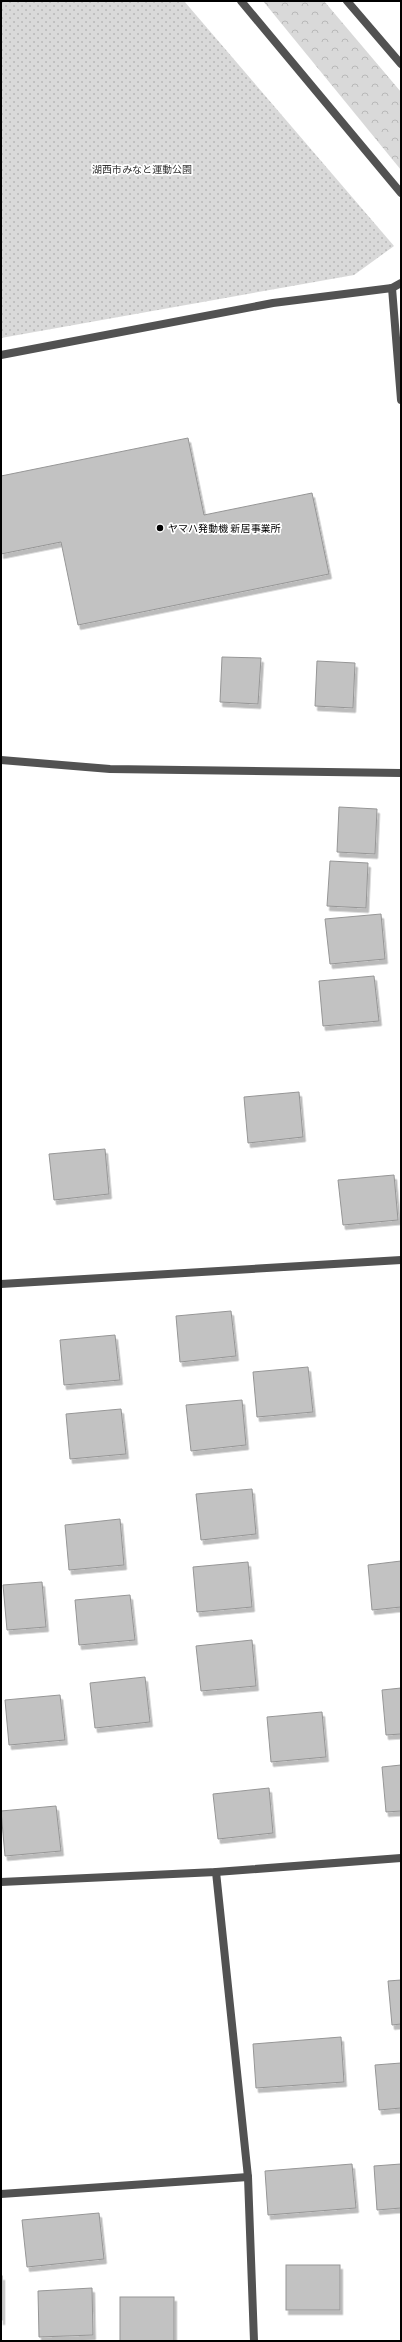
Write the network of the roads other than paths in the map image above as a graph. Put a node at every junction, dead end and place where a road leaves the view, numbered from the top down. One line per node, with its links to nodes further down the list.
1 (241, 1): 4 (street)
2 (347, 1): 3 (street)
3 (401, 64)
4 (401, 193)
5 (401, 283): 6 (street)
6 (392, 288): 7 (street); 8 (street)
7 (1, 355)
8 (401, 400)
9 (1, 760): 10 (street)
10 (401, 773)
11 (401, 1260): 12 (street)
12 (1, 1284)
13 (401, 1858): 14 (street)
14 (216, 1872): 15 (street); 16 (street)
15 (1, 1882)
16 (248, 2178): 17 (street); 18 (street)
17 (1, 2194)
18 (254, 2341)

